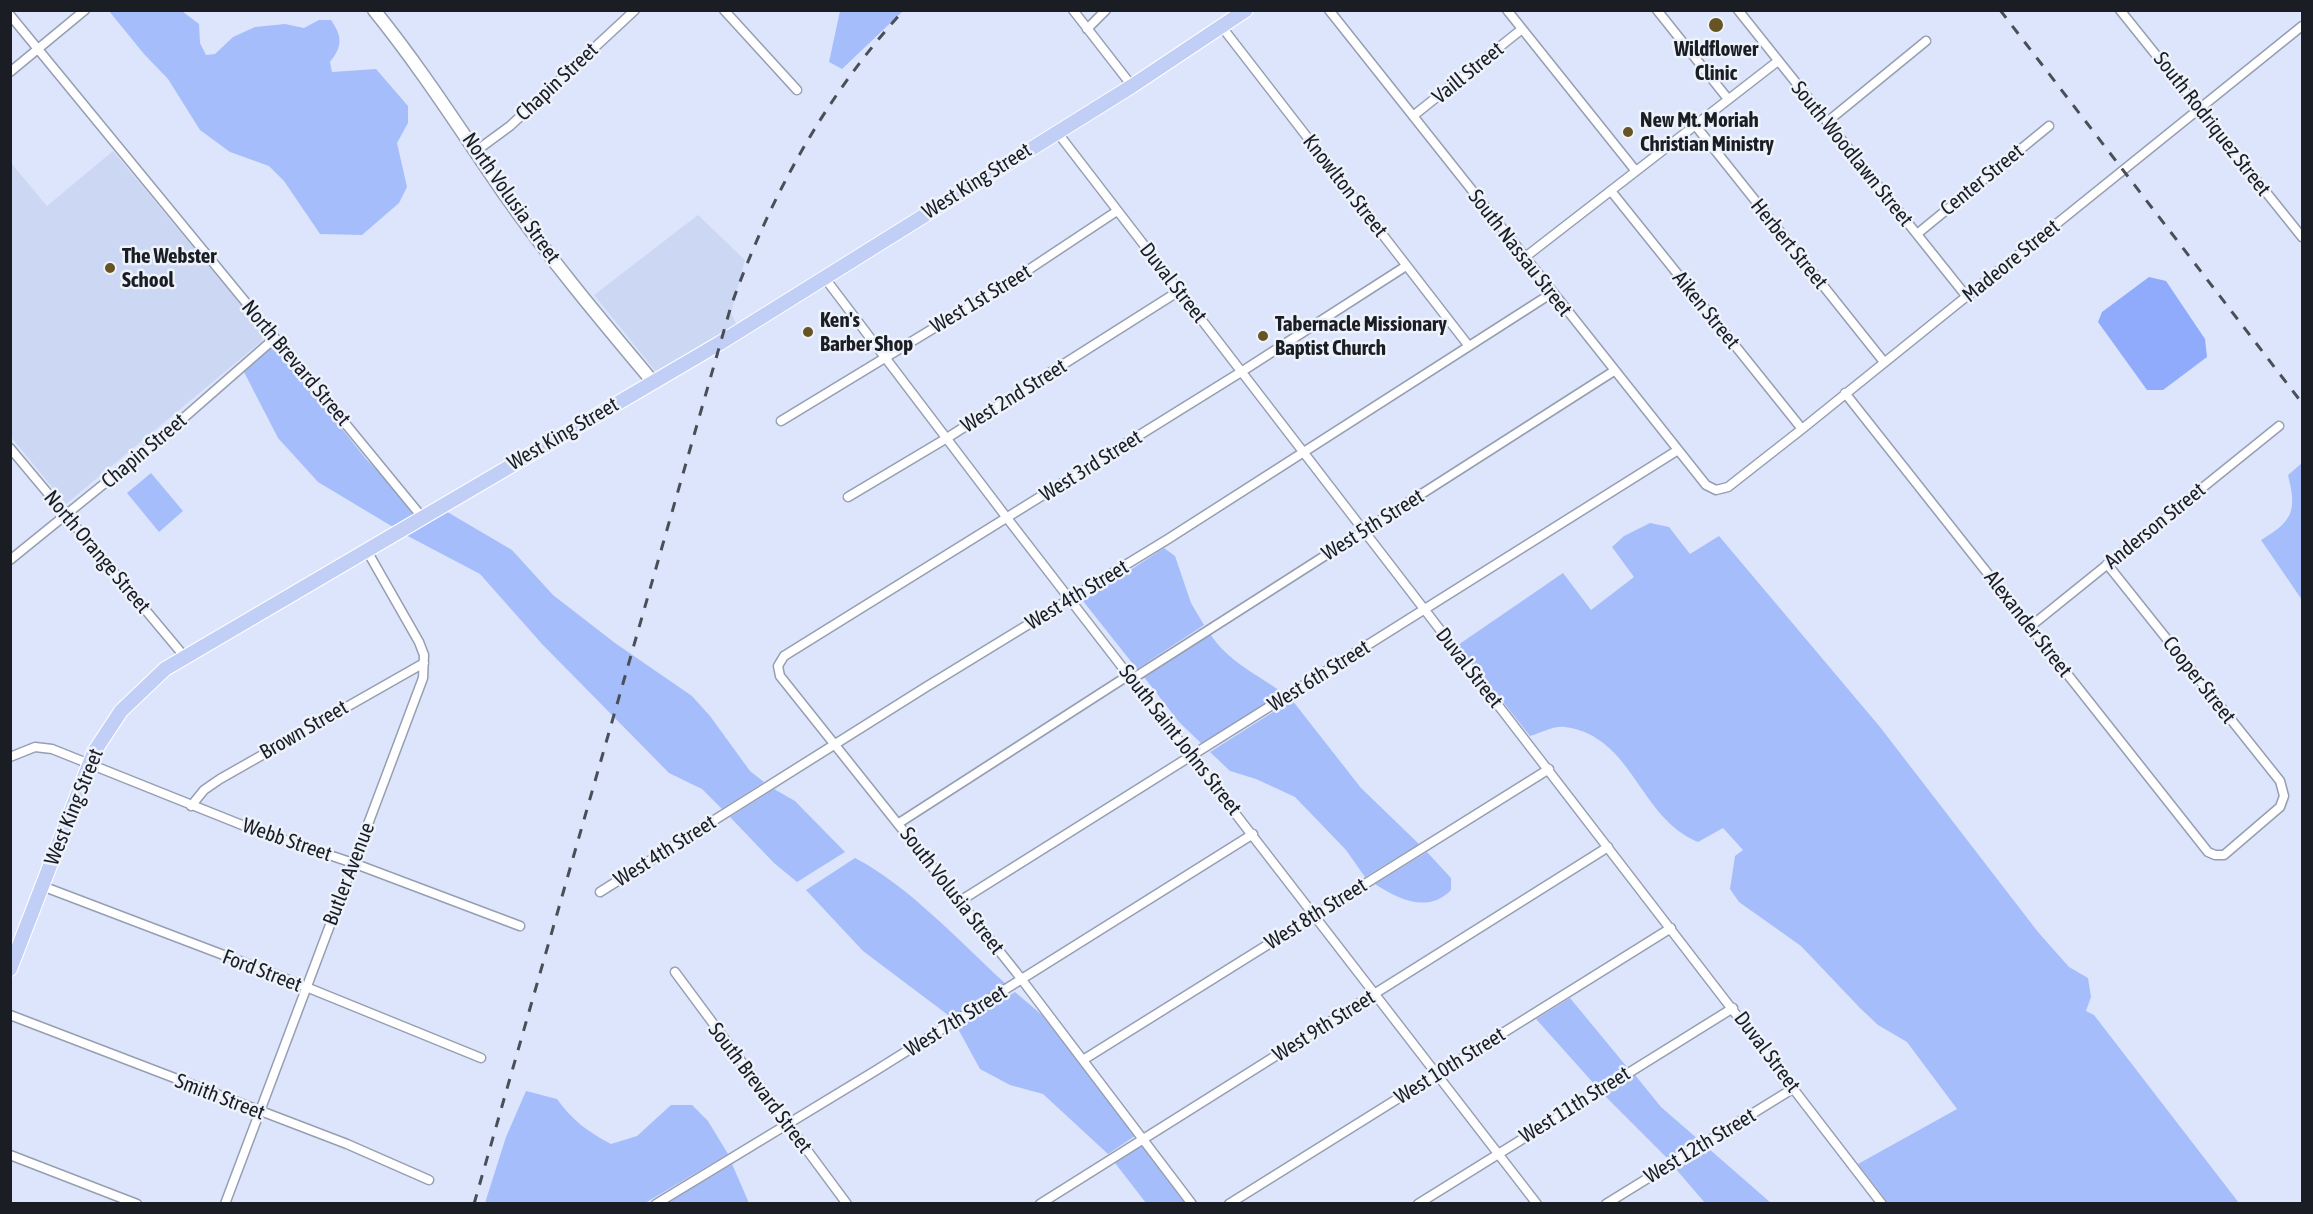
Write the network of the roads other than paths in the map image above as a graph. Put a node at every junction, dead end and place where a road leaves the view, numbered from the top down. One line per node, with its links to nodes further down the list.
1 (85, 10): 19 (street)
2 (374, 10): 31 (main road, North Volusia Street)
3 (635, 10): 31 (street, Chapin Street)
4 (724, 10): 23 (street)
5 (1073, 10): 17 (street)
6 (1106, 10): 17 (street)
7 (1246, 10): 15 (main road, West King Street)
8 (1329, 10): 26 (street, South Nassau Street)
9 (1508, 10): 16 (street)
10 (1657, 10): 24 (street)
11 (1738, 10): 20 (street, South Woodlawn Street)
12 (2120, 10): 25 (street, South Rodriquez Street)
13 (10, 15): 19 (street, North Brevard Street)
14 (2302, 26): 25 (street, Madeore Street)
15 (1222, 27): 22 (main road, West King Street); 38 (street, Knowlton Street)
16 (1522, 28): 26 (street, Vaill Street); 32 (street)
17 (1087, 29): 22 (street)
18 (1926, 41): 27 (street)
19 (39, 48): 21 (street); 43 (street, North Brevard Street)
20 (1778, 61): 24 (street); 27 (street, South Woodlawn Street)
21 (10, 72)
22 (1132, 86): 30 (main road, West King Street)
23 (797, 90)
24 (1728, 99): 28 (street)
25 (2198, 109): 36 (street, South Rodriquez Street); 42 (street, Madeore Street)
26 (1413, 116): 37 (street, South Nassau Street)
27 (1827, 122): 35 (street, South Woodlawn Street)
28 (1695, 125): 32 (street); 46 (street, Herbert Street)
29 (2049, 126): 35 (street, Center Street)
30 (1057, 132): 34 (street, Duval Street); 39 (main road, West King Street)
31 (476, 151): 49 (main road, North Volusia Street)
32 (1635, 170): 33 (street)
33 (1611, 190): 37 (street); 53 (street, Aiken Street)
34 (1117, 211): 40 (street, Duval Street); 45 (street, West 1st Street)
35 (1917, 234): 42 (street, South Woodlawn Street)
36 (2302, 237)
37 (1524, 258): 41 (street, South Nassau Street)
38 (1406, 266): 44 (street, Knowlton Street); 48 (street, West 3rd Street)
39 (824, 277): 45 (street, South Saint Johns Street); 49 (main road, West King Street)
40 (1179, 291): 48 (street, Duval Street); 54 (street, West 2nd Street)
41 (1552, 293): 44 (street, West 4th Street); 47 (street, South Nassau Street)
42 (1967, 297): 46 (street, Madeore Street)
43 (275, 338): 60 (street, Chapin Street); 61 (street, North Brevard Street)
44 (1468, 345): 57 (street, West 4th Street)
45 (886, 357): 51 (street, West 1st Street); 54 (street, South Saint Johns Street)
46 (1884, 362): 50 (street, Madeore Street)
47 (1614, 371): 56 (street, South Nassau Street); 63 (street, West 5th Street)
48 (1242, 372): 57 (street, Duval Street); 62 (street, West 3rd Street)
49 (653, 382): 61 (main road, West King Street)
50 (1845, 393): 53 (street, Madeore Street); 69 (street, Alexander Street)
51 (782, 421)
52 (2279, 426): 66 (street, Anderson Street)
53 (1802, 429): 58 (street, Madeore Street)
54 (947, 438): 59 (street, West 2nd Street); 62 (street, South Saint Johns Street)
55 (10, 448): 60 (street, North Orange Street)
56 (1678, 450): 58 (street, South Nassau Street); 68 (street, West 6th Street)
57 (1302, 451): 63 (street, Duval Street); 67 (street, West 4th Street)
58 (1716, 490)
59 (848, 497)
60 (67, 516): 65 (street, Chapin Street); 70 (street, North Orange Street)
61 (422, 517): 64 (main road, West King Street)
62 (1007, 518): 67 (street, South Saint Johns Street); 72 (street, West 3rd Street)
63 (1363, 531): 68 (street, Duval Street); 73 (street, West 5th Street)
64 (366, 549): 70 (main road, West King Street); 71 (street)
65 (10, 560)
66 (2107, 564): 69 (street, Anderson Street); 83 (street, Cooper Street)
67 (1070, 600): 73 (street, South Saint Johns Street); 74 (street, West 4th Street)
68 (1424, 610): 75 (street, West 6th Street); 78 (street, Duval Street)
69 (2031, 626): 83 (street, Alexander Street)
70 (184, 656): 77 (main road, West King Street)
71 (424, 663): 79 (street, Brown Street); 84 (street, Butler Avenue)
72 (778, 666): 74 (street, South Volusia Street)
73 (1131, 677): 75 (street, South Saint Johns Street); 80 (street, West 5th Street)
74 (837, 744): 80 (street, South Volusia Street); 86 (street, West 4th Street)
75 (1193, 756): 81 (street, South Saint Johns Street); 87 (street, West 6th Street)
76 (10, 757): 77 (street, Webb Street)
77 (89, 763): 79 (street, Webb Street); 85 (main road, West King Street)
78 (1549, 769): 82 (street, Duval Street); 88 (street, West 8th Street)
79 (191, 806): 84 (street, Webb Street)
80 (899, 823): 87 (street, South Volusia Street)
81 (1253, 834): 88 (street, South Saint Johns Street); 93 (street, West 7th Street)
82 (1608, 847): 90 (street, Duval Street); 95 (street, West 9th Street)
83 (2212, 854)
84 (353, 863): 89 (street, Webb Street); 94 (street, Butler Avenue)
85 (42, 886): 91 (main road, West King Street); 94 (street, Ford Street)
86 (600, 892)
87 (960, 901): 93 (street, South Volusia Street)
88 (1316, 915): 95 (street, South Saint Johns Street); 99 (street, West 8th Street)
89 (520, 926)
90 (1671, 928): 96 (street, Duval Street); 100 (street, West 10th Street)
91 (10, 969)
92 (675, 972): 103 (street, South Brevard Street)
93 (1022, 981): 99 (street, South Volusia Street); 103 (street, West 7th Street)
94 (306, 987): 98 (street, Ford Street); 102 (street, Butler Avenue)
95 (1376, 993): 100 (street, South Saint Johns Street); 104 (street, West 9th Street)
96 (1732, 1008): 101 (street, Duval Street); 105 (street, West 11th Street)
97 (10, 1015): 102 (street, Smith Street)
98 (481, 1058)
99 (1083, 1059): 104 (street, South Volusia Street)
100 (1437, 1073): 105 (street, South Saint Johns Street); 114 (street, West 10th Street)
101 (1794, 1088): 117 (street, West 12th Street); 118 (street, Duval Street)
102 (259, 1112): 107 (street, Smith Street); 109 (street, Butler Avenue)
103 (789, 1124): 110 (street, West 7th Street); 111 (street, South Brevard Street)
104 (1143, 1138): 112 (street, West 9th Street); 113 (street, South Volusia Street)
105 (1498, 1153): 115 (street, West 11th Street); 116 (street, South Saint Johns Street)
106 (10, 1155): 108 (street)
107 (429, 1180)
108 (137, 1203)
109 (225, 1203)
110 (656, 1203)
111 (847, 1203)
112 (1040, 1203)
113 (1192, 1203)
114 (1229, 1203)
115 (1418, 1203)
116 (1537, 1203)
117 (1606, 1203)
118 (1882, 1203)

